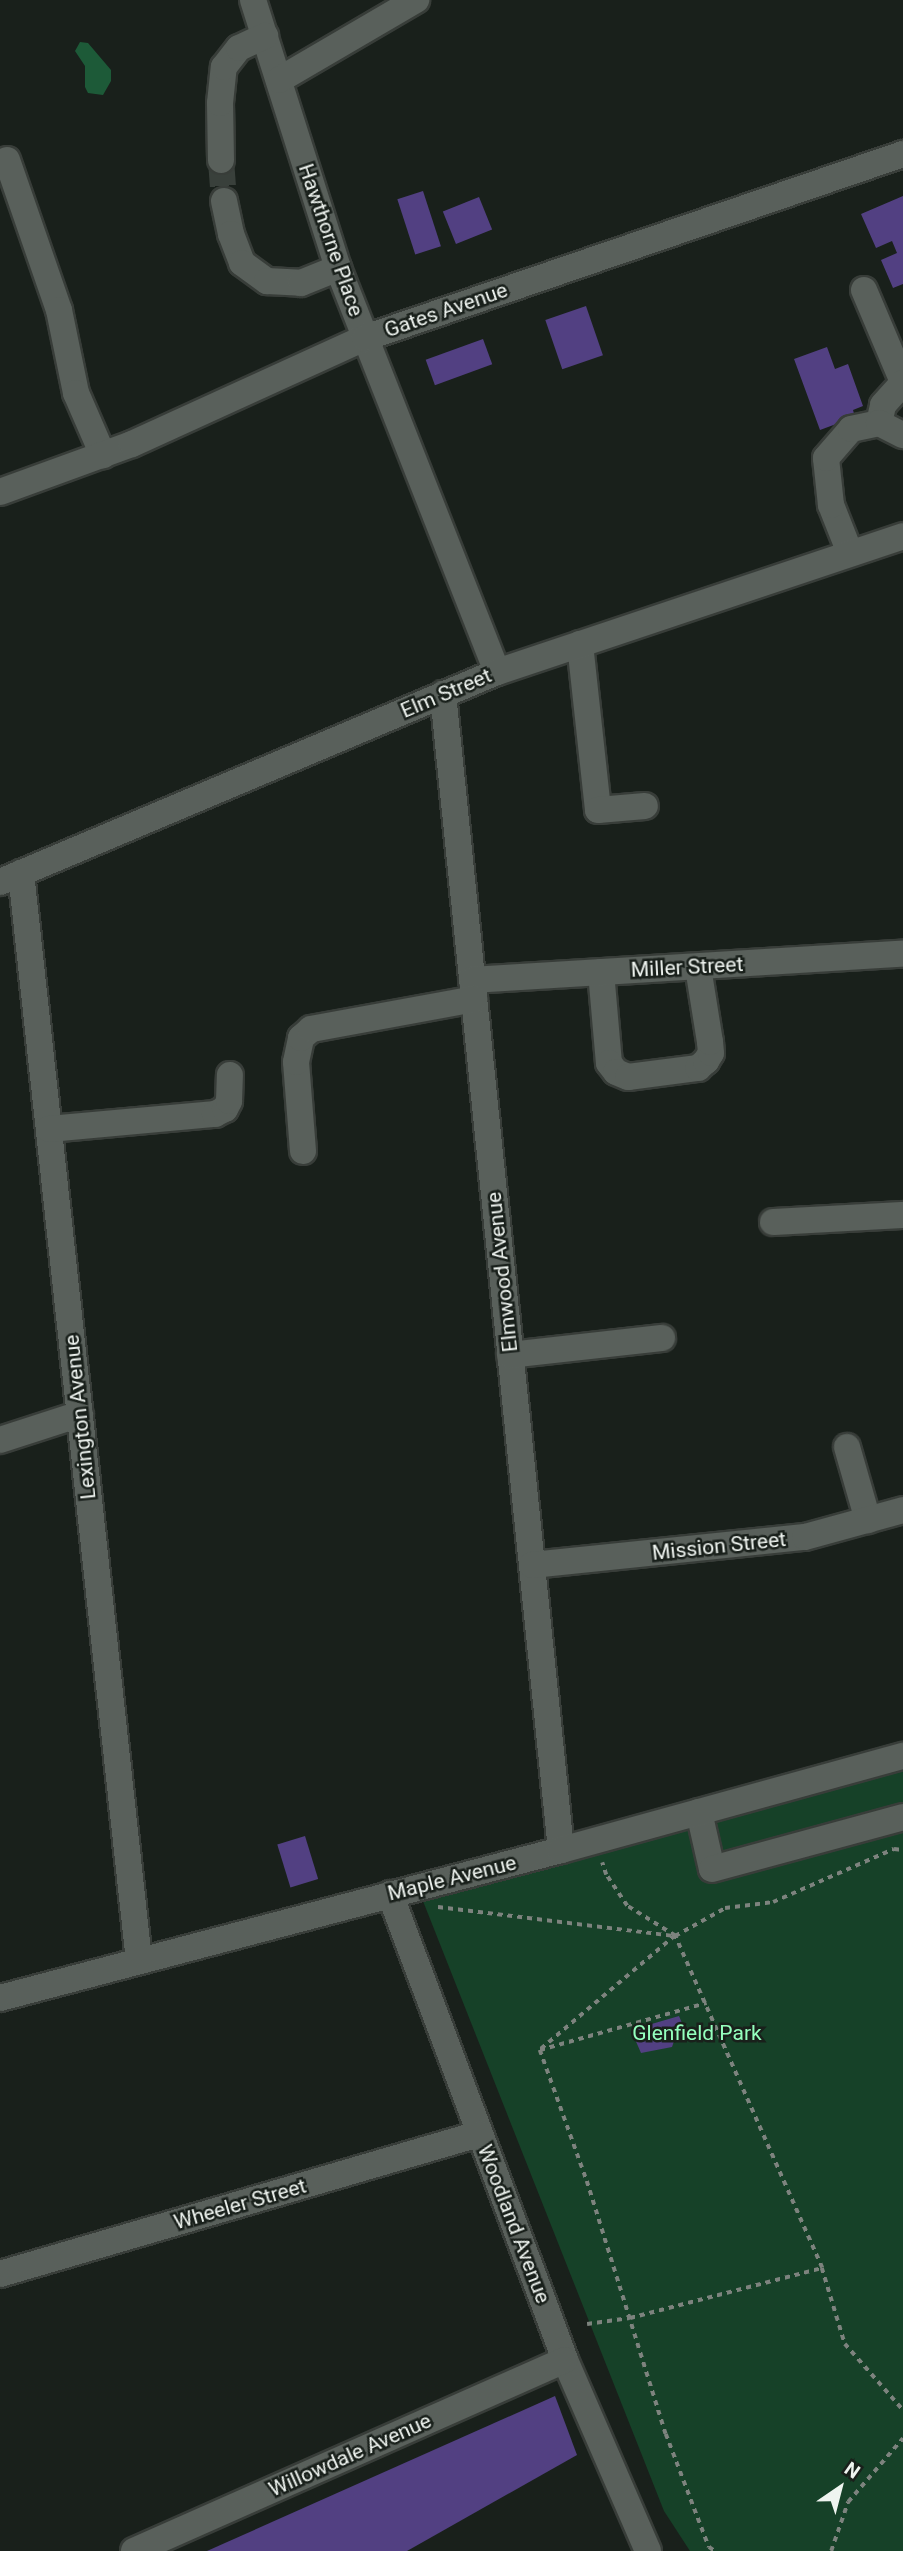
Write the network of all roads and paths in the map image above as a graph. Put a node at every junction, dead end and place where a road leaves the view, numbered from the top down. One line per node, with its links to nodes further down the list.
1 (253, 0): 3 (street, Hawthorne Place)
2 (416, 0): 4 (street)
3 (265, 36): 4 (street, Hawthorne Place); 7 (street)
4 (279, 80): 9 (street, Hawthorne Place)
5 (903, 154): 11 (street, Gates Avenue)
6 (7, 160): 15 (street)
7 (221, 160)
8 (224, 201): 9 (street)
9 (338, 268): 11 (street, Hawthorne Place)
10 (864, 290): 12 (street)
11 (365, 338): 15 (street, Gates Avenue); 20 (street, Hawthorne Place)
12 (903, 383): 13 (street)
13 (879, 422): 14 (street); 18 (street)
14 (903, 435)
15 (103, 455): 16 (street, Gates Avenue)
16 (0, 492)
17 (903, 536): 18 (street, Elm Street)
18 (850, 553): 19 (street, Elm Street)
19 (580, 644): 20 (street, Elm Street); 22 (street)
20 (497, 672): 21 (street, Elm Street)
21 (443, 694): 23 (street, Elm Street); 27 (street, Elmwood Avenue)
22 (645, 806)
23 (10, 878): 29 (street, Lexington Avenue)
24 (903, 954): 25 (street, Miller Street)
25 (698, 967): 26 (street, Miller Street); 26 (street)
26 (601, 972): 27 (street, Miller Street)
27 (473, 989): 30 (street, Miller Street); 34 (street, Elmwood Avenue)
28 (230, 1075): 29 (street)
29 (49, 1129): 35 (street, Lexington Avenue)
30 (303, 1152)
31 (903, 1215): 32 (street)
32 (773, 1222)
33 (662, 1338): 34 (street)
34 (510, 1355): 40 (street, Elmwood Avenue)
35 (80, 1414): 36 (street); 50 (street, Lexington Avenue)
36 (0, 1440)
37 (847, 1447): 39 (street)
38 (903, 1510): 39 (street, Mission Street)
39 (868, 1520): 40 (street, Mission Street)
40 (532, 1565): 44 (street, Elmwood Avenue)
41 (903, 1756): 42 (street, Maple Avenue)
42 (699, 1812): 43 (street); 44 (street, Maple Avenue)
43 (903, 1817)
44 (561, 1850): 47 (street, Maple Avenue)
45 (903, 1850): 49 (path)
46 (601, 1861): 49 (path)
47 (390, 1894): 50 (street, Maple Avenue); 54 (street, Woodland Avenue)
48 (429, 1908): 49 (path)
49 (675, 1936): 52 (path); 53 (path)
50 (139, 1961): 51 (street, Maple Avenue)
51 (0, 1998)
52 (706, 2003): 53 (path); 55 (path)
53 (540, 2050): 57 (path)
54 (480, 2134): 56 (street, Wheeler Street); 59 (street, Woodland Avenue)
55 (822, 2268): 57 (path); 60 (path)
56 (0, 2274)
57 (630, 2318): 58 (path); 64 (path)
58 (587, 2324)
59 (565, 2360): 62 (street, Willowdale Avenue); 63 (street, Woodland Avenue)
60 (903, 2410)
61 (903, 2438): 65 (path)
62 (134, 2551)
63 (648, 2551)
64 (715, 2551)
65 (831, 2551)

